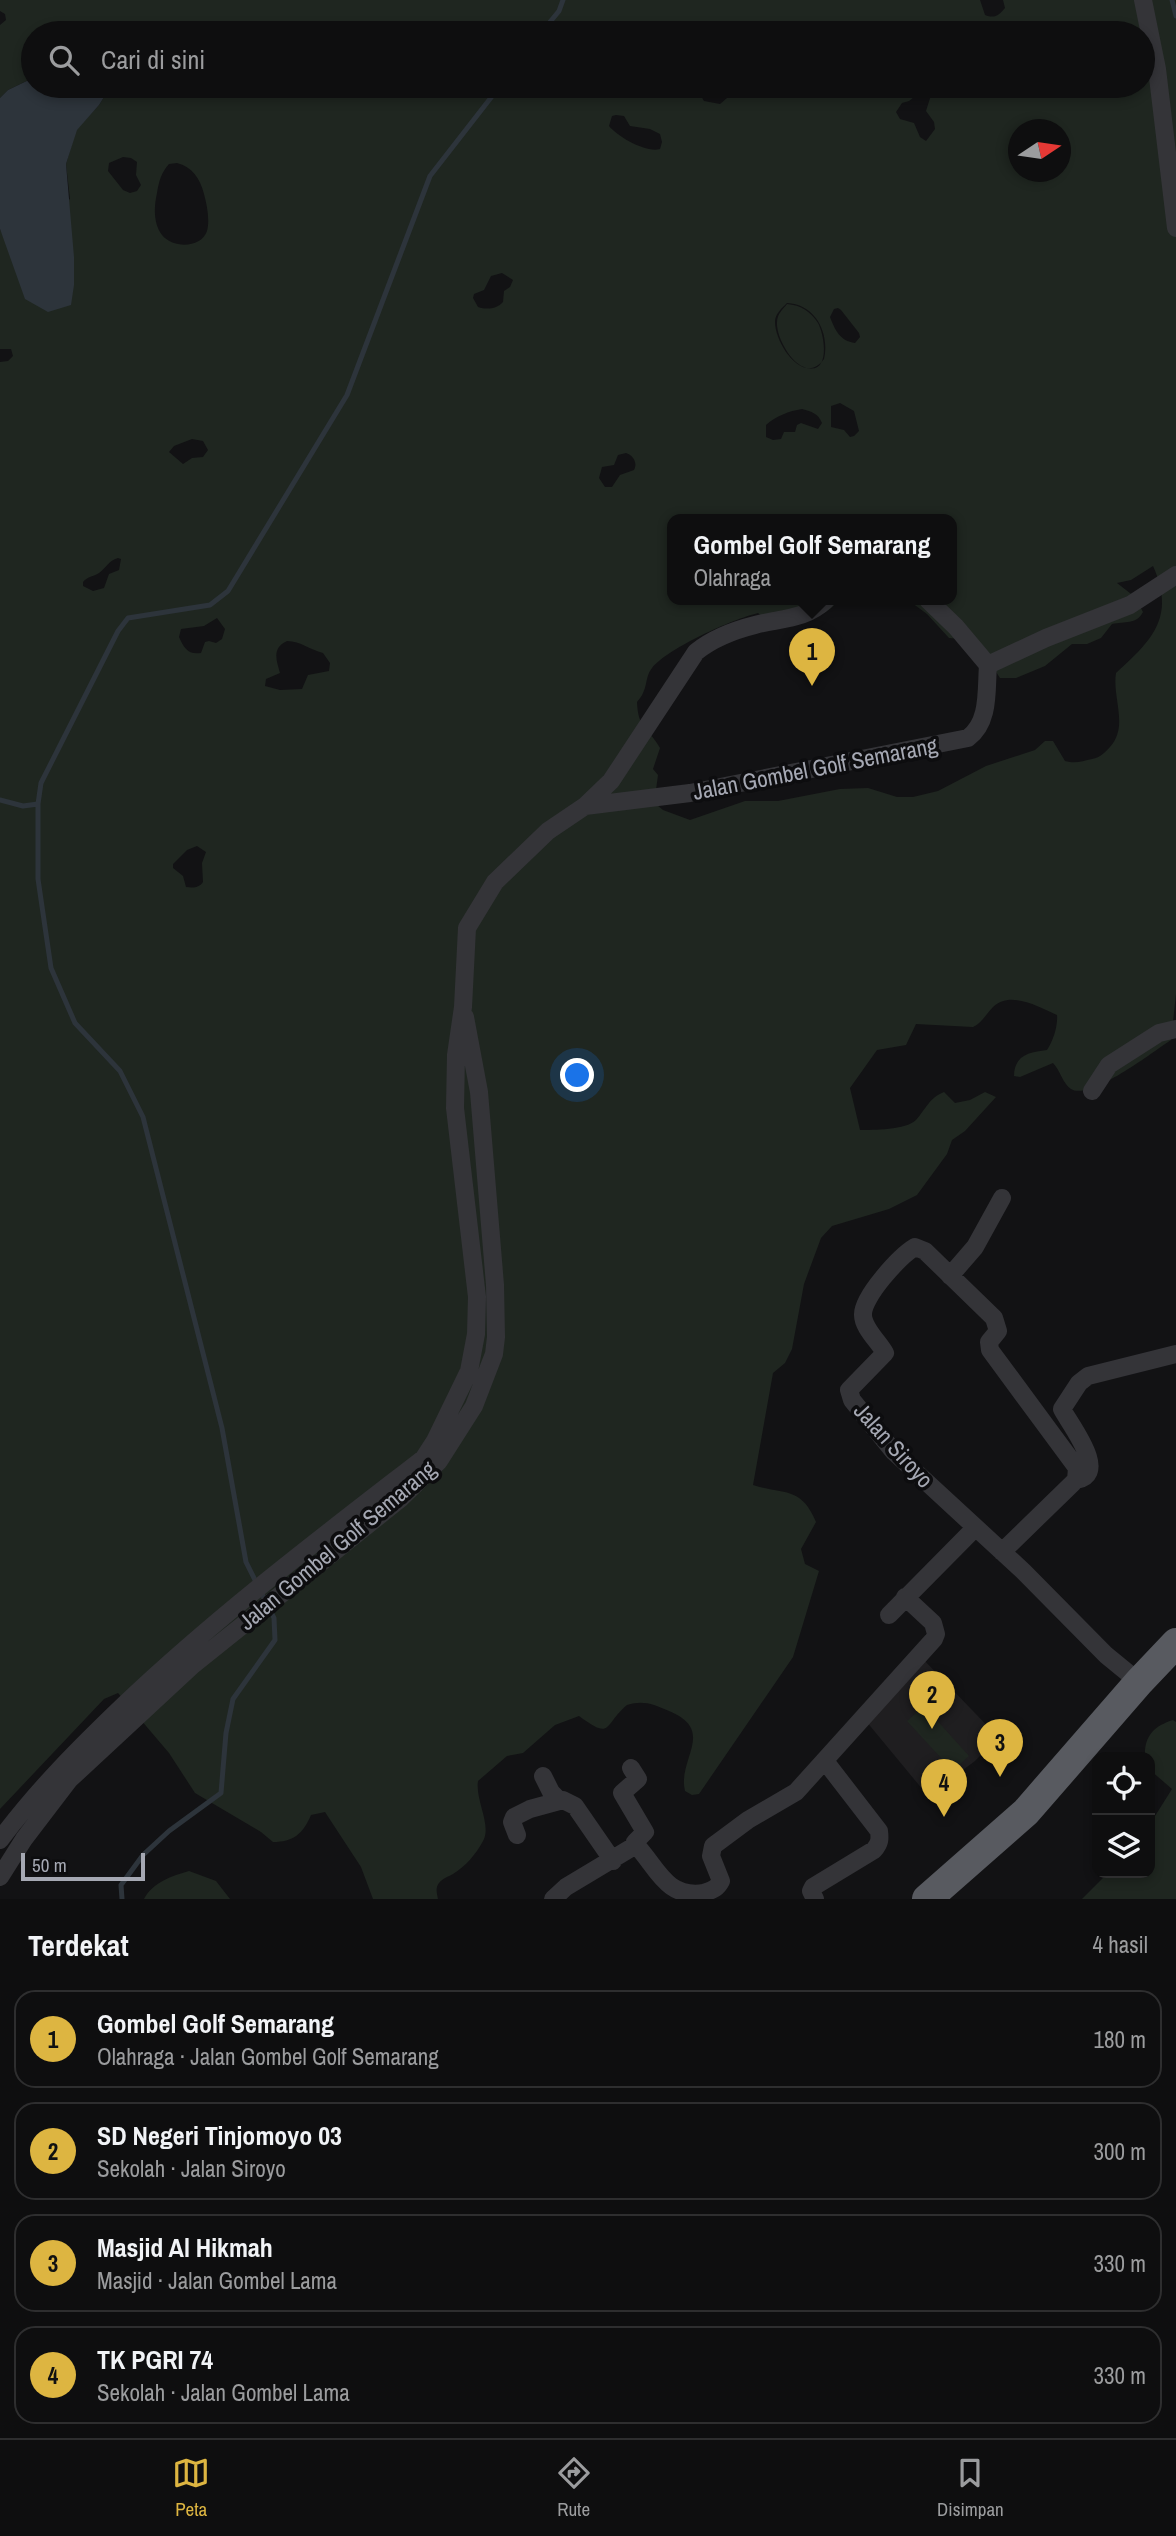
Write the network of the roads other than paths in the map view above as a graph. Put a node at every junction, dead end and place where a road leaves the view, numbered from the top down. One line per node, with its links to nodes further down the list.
1 (1143, 0): 2 (street)
2 (1147, 21)
3 (1155, 59): 4 (street)
4 (1176, 228)
5 (1176, 575): 8 (street)
6 (819, 605): 9 (street, Jalan Gombel Golf Semarang)
7 (933, 605): 8 (street)
8 (988, 666): 9 (street, Jalan Gombel Golf Semarang)
9 (585, 806): 10 (street, Jalan Gombel Golf Semarang)
10 (463, 1007): 13 (street, Jalan Gombel Golf Semarang); 14 (street, Jalan Gombel Golf Semarang)
11 (1176, 1028): 12 (street)
12 (1092, 1091)
13 (484, 1167): 14 (street); 18 (street, Jalan Gombel Golf Semarang)
14 (461, 1170): 18 (street, Jalan Gombel Golf Semarang)
15 (1002, 1198): 16 (street)
16 (950, 1276): 19 (street); 20 (street, Jalan Siroyo)
17 (1176, 1354): 19 (street)
18 (477, 1374): 22 (street, Jalan Gombel Golf Semarang); 24 (street, Jalan Gombel Golf Semarang)
19 (1076, 1480): 21 (street)
20 (975, 1528): 21 (street, Jalan Siroyo); 23 (street)
21 (1002, 1552): 27 (street, Jalan Siroyo)
22 (253, 1591): 24 (street); 33 (street, Jalan Gombel Golf Semarang)
23 (905, 1597): 25 (street); 28 (street)
24 (263, 1608): 36 (street, Jalan Gombel Golf Semarang)
25 (889, 1615)
26 (1176, 1643): 27 (highway)
27 (1139, 1682): 39 (highway)
28 (825, 1761): 34 (street); 38 (street)
29 (631, 1768): 34 (street)
30 (543, 1776): 31 (street)
31 (560, 1801): 32 (street); 35 (street)
32 (517, 1835)
33 (0, 1840)
34 (636, 1845): 35 (street)
35 (613, 1861): 37 (street)
36 (0, 1877)
37 (553, 1899)
38 (815, 1899)
39 (928, 1899)

